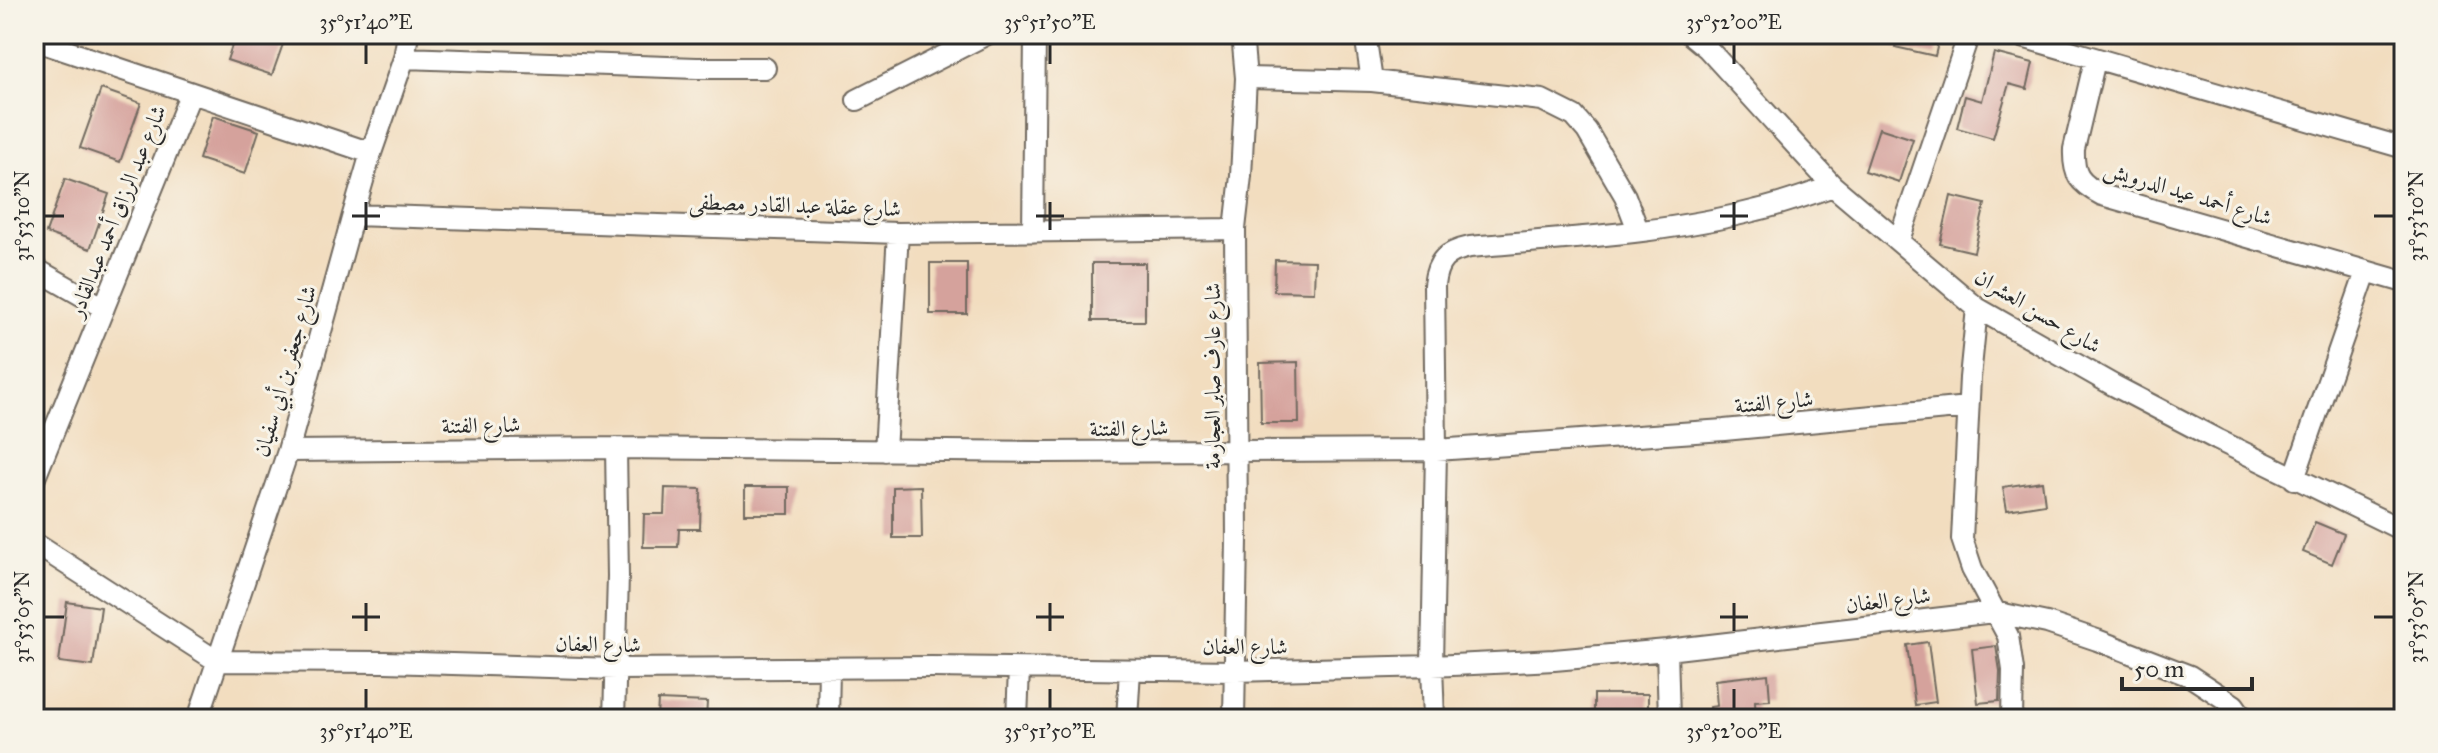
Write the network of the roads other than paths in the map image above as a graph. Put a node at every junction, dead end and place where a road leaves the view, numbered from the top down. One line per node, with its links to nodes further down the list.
1 (408, 34): 11 (street, شارع جعفر بن أبي سفيان)
2 (987, 34): 17 (street)
3 (1035, 34): 24 (street)
4 (1242, 34): 14 (street, شارع عارف صابر العجارمة)
5 (1365, 34): 15 (street)
6 (1690, 34): 10 (street, شارع حسن العشران)
7 (1969, 34): 26 (street)
8 (2012, 34): 12 (street)
9 (34, 40): 16 (street)
10 (1712, 41): 20 (street, شارع حسن العشران)
11 (404, 58): 13 (street); 19 (street, شارع جعفر بن أبي سفيان)
12 (2095, 60): 18 (street); 28 (street, شارع أحمد عيد الدرويش)
13 (765, 68)
14 (1246, 78): 15 (street); 22 (street, شارع عارف صابر العجارمة)
15 (1372, 81): 23 (street)
16 (191, 93): 19 (street); 30 (street, شارع عبد الرزاق أحمد عبدالقادر)
17 (857, 100)
18 (2404, 148)
19 (371, 153): 21 (street, شارع جعفر بن أبي سفيان)
20 (1833, 186): 23 (street); 26 (street, شارع حسن العشران)
21 (353, 215): 25 (street, شارع عقلة عبد القادر مصطفى); 36 (street, شارع جعفر بن أبي سفيان)
22 (1235, 229): 24 (street, شارع عقلة عبد القادر مصطفى); 34 (street, شارع عارف صابر العجارمة)
23 (1638, 230): 35 (street)
24 (1033, 232): 25 (street, شارع عقلة عبد القادر مصطفى)
25 (898, 233): 37 (street)
26 (1899, 240): 31 (street, شارع حسن العشران)
27 (34, 268): 30 (street)
28 (2366, 272): 29 (street, شارع أحمد عيد الدرويش); 38 (street)
29 (2404, 282)
30 (104, 308): 39 (street, شارع عبد الرزاق أحمد عبدالقادر)
31 (1977, 308): 32 (street); 38 (street, شارع حسن العشران)
32 (1968, 407): 35 (street, شارع الفتنة); 42 (street)
33 (616, 448): 36 (street, شارع الفتنة); 37 (street, شارع الفتنة); 47 (street)
34 (1236, 450): 35 (street, شارع الفتنة); 37 (street, شارع الفتنة); 50 (street, شارع عارف صابر العجارمة)
35 (1436, 450): 45 (street)
36 (288, 451): 44 (street, شارع جعفر بن أبي سفيان)
37 (885, 451)
38 (2294, 479): 40 (street, شارع حسن العشران)
39 (34, 480)
40 (2404, 531)
41 (34, 543): 44 (street)
42 (1994, 612): 43 (street, شارع العفان); 59 (street); 60 (street, شارع العفان)
43 (1667, 650): 45 (street, شارع العفان); 58 (street)
44 (217, 661): 47 (street, شارع العفان); 51 (street, شارع جعفر بن أبي سفيان)
45 (1432, 666): 50 (street, شارع العفان); 57 (street)
46 (829, 668): 47 (street, شارع العفان); 48 (street, شارع العفان); 53 (street)
47 (615, 669): 52 (street)
48 (1019, 669): 49 (street, شارع العفان); 54 (street)
49 (1130, 670): 50 (street, شارع العفان); 55 (street)
50 (1235, 671): 56 (street, شارع عارف صابر العجارمة)
51 (198, 719)
52 (614, 719)
53 (828, 719)
54 (1017, 719)
55 (1127, 719)
56 (1234, 719)
57 (1434, 719)
58 (1669, 719)
59 (2012, 719)
60 (2244, 719)

